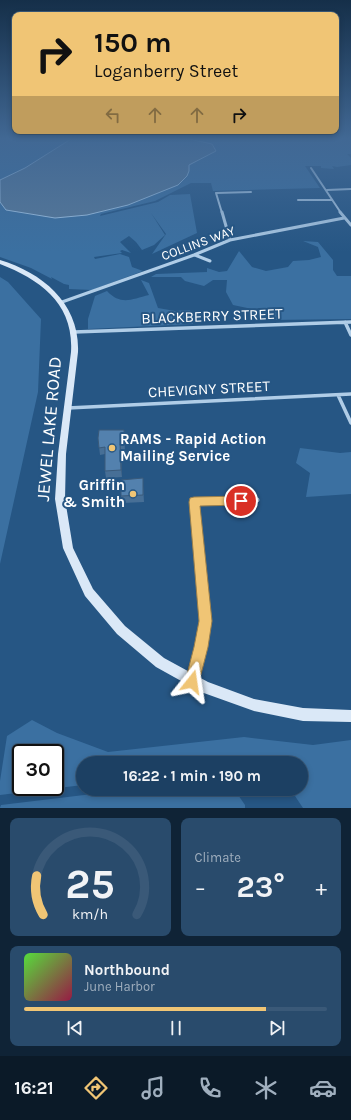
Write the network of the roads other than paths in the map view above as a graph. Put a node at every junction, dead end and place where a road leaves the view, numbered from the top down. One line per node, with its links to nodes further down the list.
1 (317, 177): 3 (street)
2 (351, 189): 3 (street)
3 (327, 190): 6 (street)
4 (251, 192): 9 (street)
5 (298, 200): 6 (street)
6 (331, 200): 7 (street)
7 (344, 218): 8 (street); 9 (street, COLLINS WAY)
8 (351, 225)
9 (230, 240): 10 (street, COLLINS WAY)
10 (194, 255): 11 (street); 13 (street, COLLINS WAY)
11 (210, 261)
12 (0, 262): 13 (main road, JEWEL LAKE ROAD)
13 (62, 302): 16 (main road, JEWEL LAKE ROAD)
14 (345, 322): 15 (street, BLACKBERRY STREET); 16 (street, BLACKBERRY STREET); 17 (street)
15 (351, 322)
16 (74, 332): 20 (main road, JEWEL LAKE ROAD)
17 (351, 335)
18 (351, 394): 19 (street, CHEVIGNY STREET)
19 (338, 395): 20 (street, CHEVIGNY STREET); 21 (street)
20 (68, 408): 23 (main road, JEWEL LAKE ROAD)
21 (351, 424)
22 (257, 500): 23 (street)
23 (192, 682): 24 (main road, JEWEL LAKE ROAD)
24 (351, 716)

